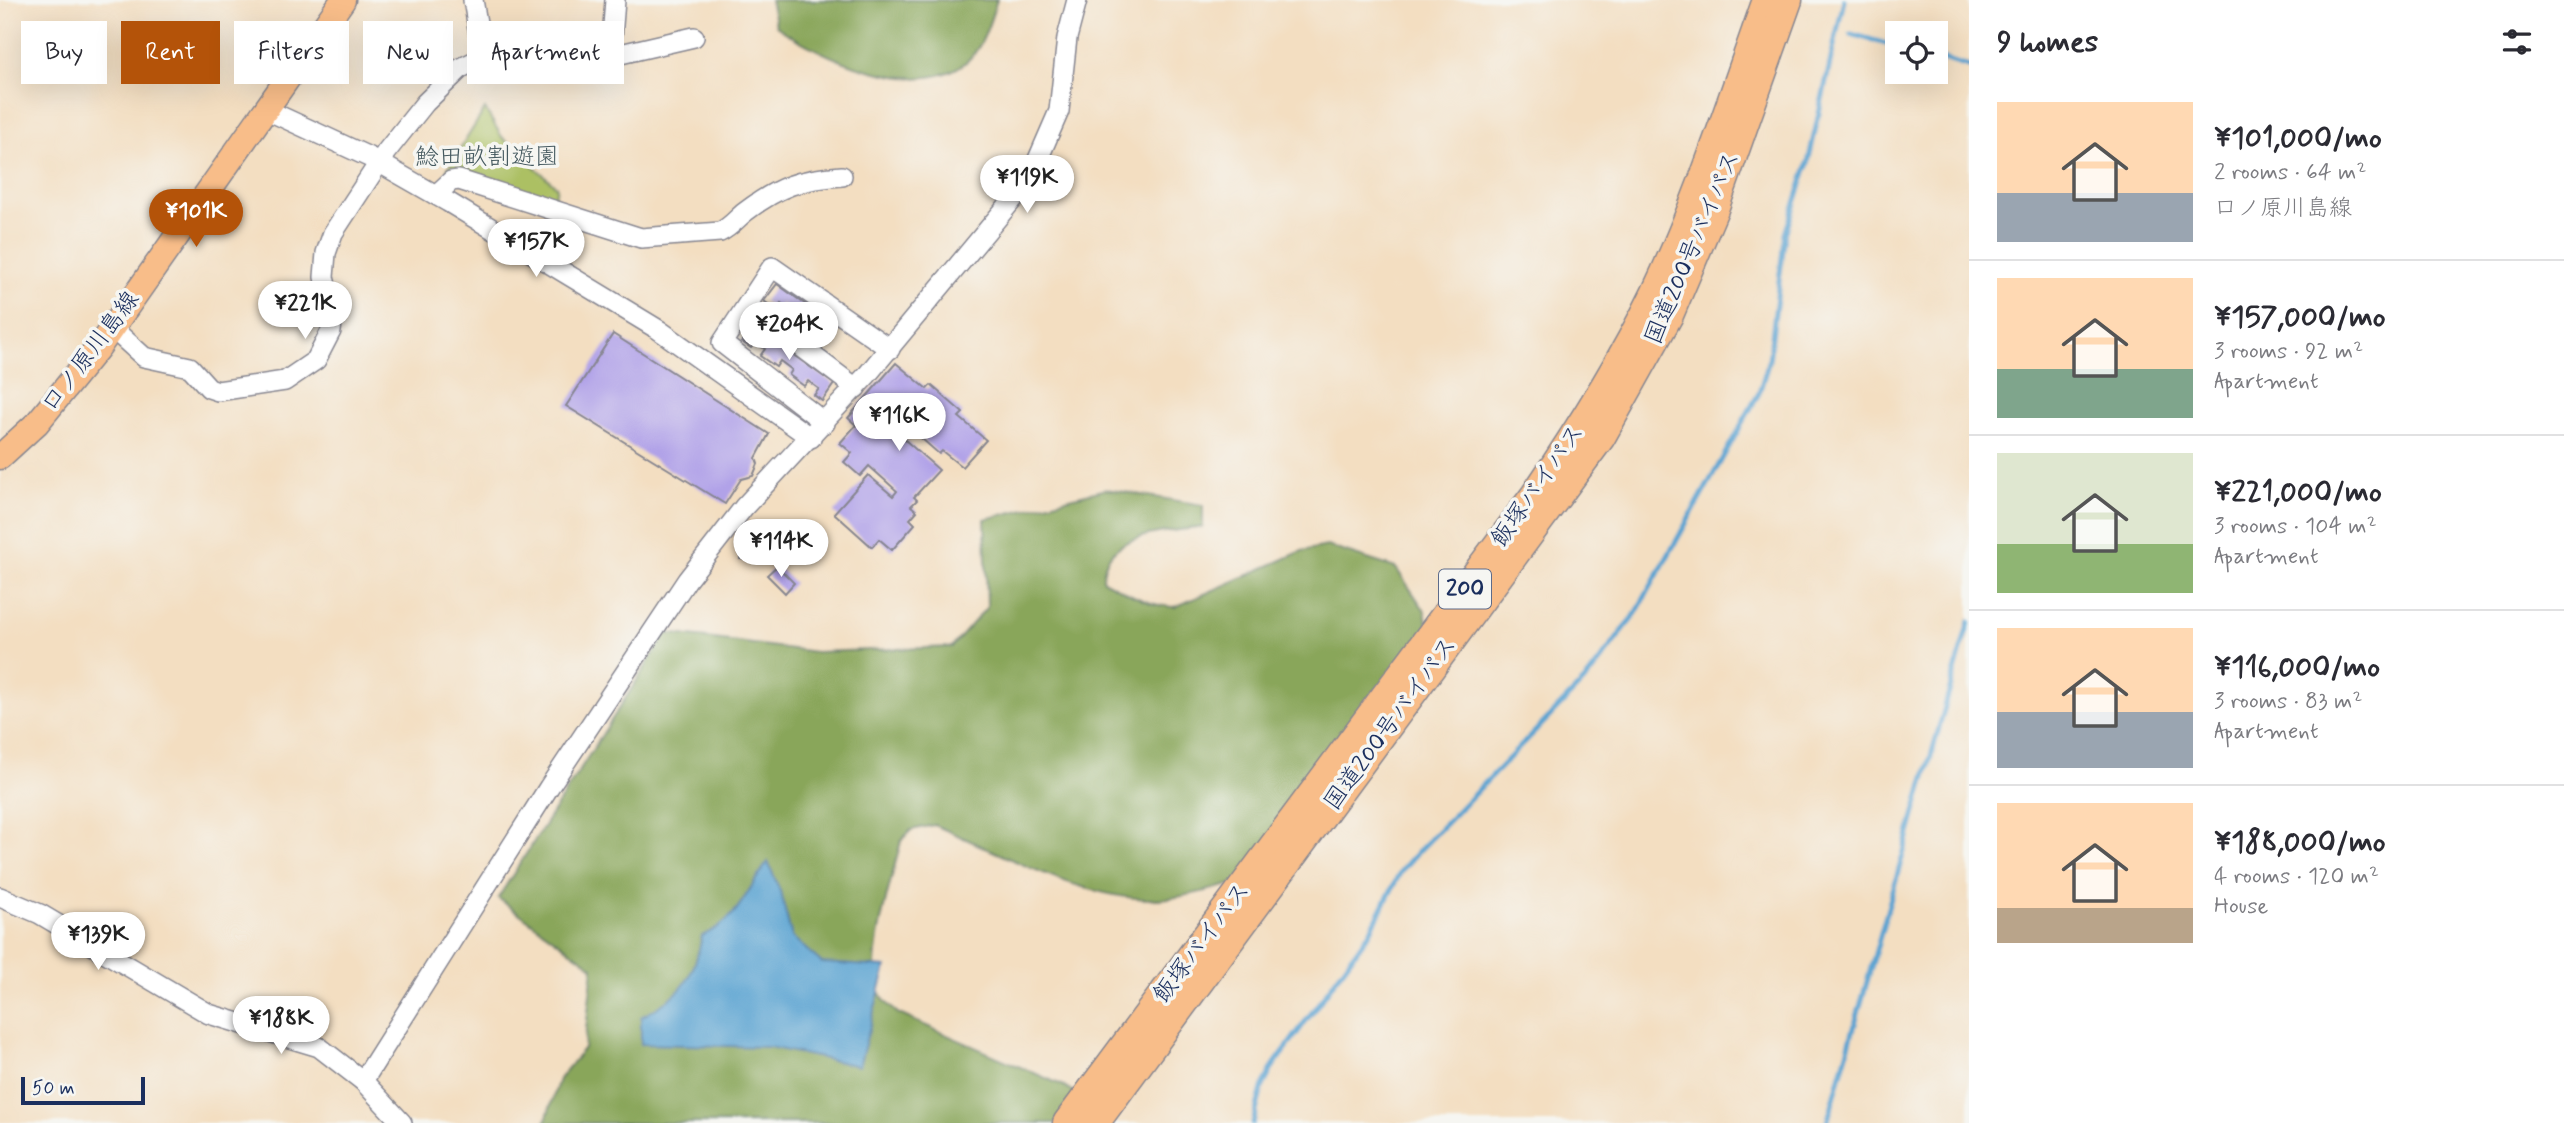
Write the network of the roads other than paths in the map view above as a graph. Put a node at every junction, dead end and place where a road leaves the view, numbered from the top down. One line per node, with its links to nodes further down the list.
1 (342, 0): 7 (main road, 口ノ原川島線)
2 (473, 0): 8 (street)
3 (615, 0): 6 (street)
4 (1077, 0): 13 (street)
5 (1777, 2): 21 (highway, 飯塚バイパス / 200); 22 (highway, 国道200号バイパス / 200)
6 (694, 37)
7 (267, 110): 8 (street); 12 (main road, 口ノ原川島線)
8 (379, 162): 10 (street); 12 (street)
9 (842, 176): 10 (street)
10 (436, 195): 16 (street)
11 (747, 306): 13 (street); 14 (street); 15 (street)
12 (112, 328): 17 (main road, 口ノ原川島線)
13 (890, 349): 14 (street)
14 (856, 388): 15 (street)
15 (825, 423): 16 (street)
16 (811, 438): 19 (street)
17 (0, 457)
18 (0, 897): 19 (street)
19 (362, 1081): 20 (street)
20 (402, 1123)
21 (1067, 1123)
22 (1095, 1123)

